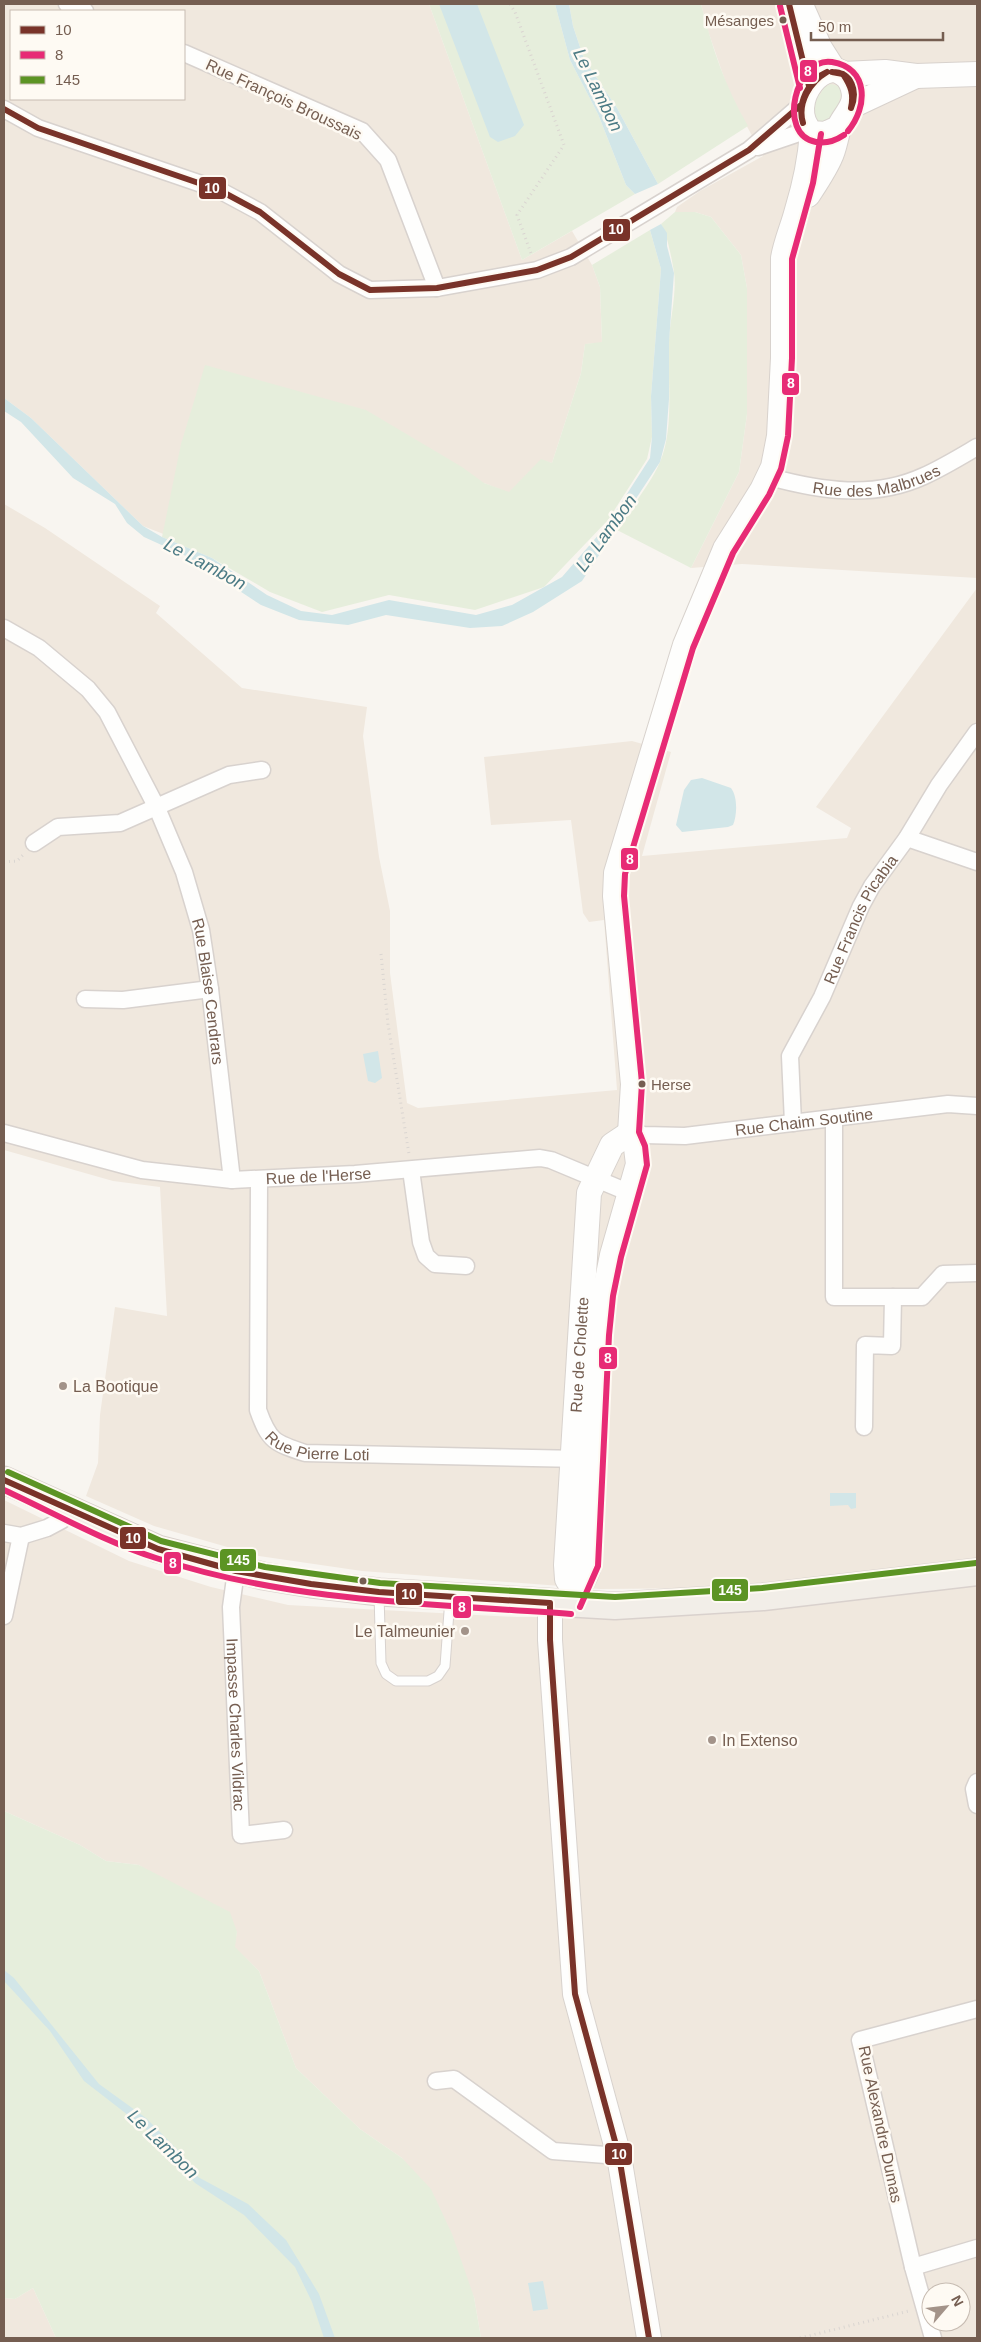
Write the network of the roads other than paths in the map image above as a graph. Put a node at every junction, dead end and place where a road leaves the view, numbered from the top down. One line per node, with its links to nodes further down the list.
1 (67, 4): 4 (street)
2 (790, 4): 9 (street)
3 (801, 4): 6 (street)
4 (82, 10)
5 (185, 53): 16 (street, Rue François Broussais)
6 (838, 72): 8 (street); 9 (street); 10 (street)
7 (977, 74): 8 (street)
8 (916, 76): 10 (street)
9 (805, 95): 13 (street); 14 (street)
10 (852, 106): 12 (street)
11 (4, 110): 16 (street)
12 (840, 127): 13 (street); 15 (street, Rue de Cholette)
13 (810, 131): 14 (street); 15 (street, Rue de Cholette)
14 (749, 150): 16 (street)
15 (797, 211): 18 (street, Rue de Cholette)
16 (437, 288)
17 (977, 447): 18 (street, Rue des Malbrues)
18 (770, 477): 32 (street, Rue de Cholette)
19 (4, 628): 22 (street, Rue Blaise Cendrars)
20 (977, 732): 23 (street, Rue Francis Picabia)
21 (262, 770): 22 (street)
22 (157, 808): 24 (street); 26 (street, Rue Blaise Cendrars)
23 (907, 838): 25 (street); 30 (street, Rue Francis Picabia)
24 (34, 842)
25 (977, 862)
26 (210, 989): 27 (street); 35 (street, Rue Blaise Cendrars)
27 (85, 999)
28 (977, 1106): 29 (street, Rue Chaim Soutine)
29 (834, 1118): 30 (street, Rue Chaim Soutine); 40 (street)
30 (793, 1123): 32 (street, Rue Chaim Soutine)
31 (4, 1133): 35 (street, Rue de l'Herse)
32 (630, 1133): 34 (street, Rue de Cholette); 37 (street, Rue de Cholette)
33 (411, 1170): 34 (street, Rue de l'Herse); 36 (street, Rue de l'Herse); 38 (street)
34 (594, 1179): 37 (street, Rue de l'Herse); 42 (street, Rue de Cholette)
35 (232, 1180): 36 (street, Rue de l'Herse)
36 (259, 1180): 42 (street, Rue Pierre Loti)
37 (630, 1193): 42 (street, Rue de Cholette)
38 (466, 1266)
39 (977, 1273): 40 (street)
40 (893, 1297): 41 (street)
41 (864, 1427)
42 (583, 1460): 51 (street, Rue de Cholette)
43 (4, 1480): 44 (main road)
44 (68, 1510): 46 (street); 47 (main road)
45 (4, 1533): 46 (street)
46 (21, 1536): 52 (street)
47 (236, 1571): 49 (main road); 55 (street, Impasse Charles Vildrac)
48 (977, 1572): 51 (main road)
49 (379, 1592): 50 (main road); 50 (lane)
50 (450, 1595): 51 (main road)
51 (566, 1600): 58 (street)
52 (4, 1616)
53 (977, 1782): 54 (street)
54 (977, 1805)
55 (284, 1830)
56 (977, 2009): 60 (street, Rue Alexandre Dumas)
57 (436, 2081): 58 (street)
58 (619, 2156): 61 (street)
59 (977, 2248): 60 (street)
60 (913, 2266): 62 (street, Rue Alexandre Dumas)
61 (649, 2338)
62 (933, 2338)

